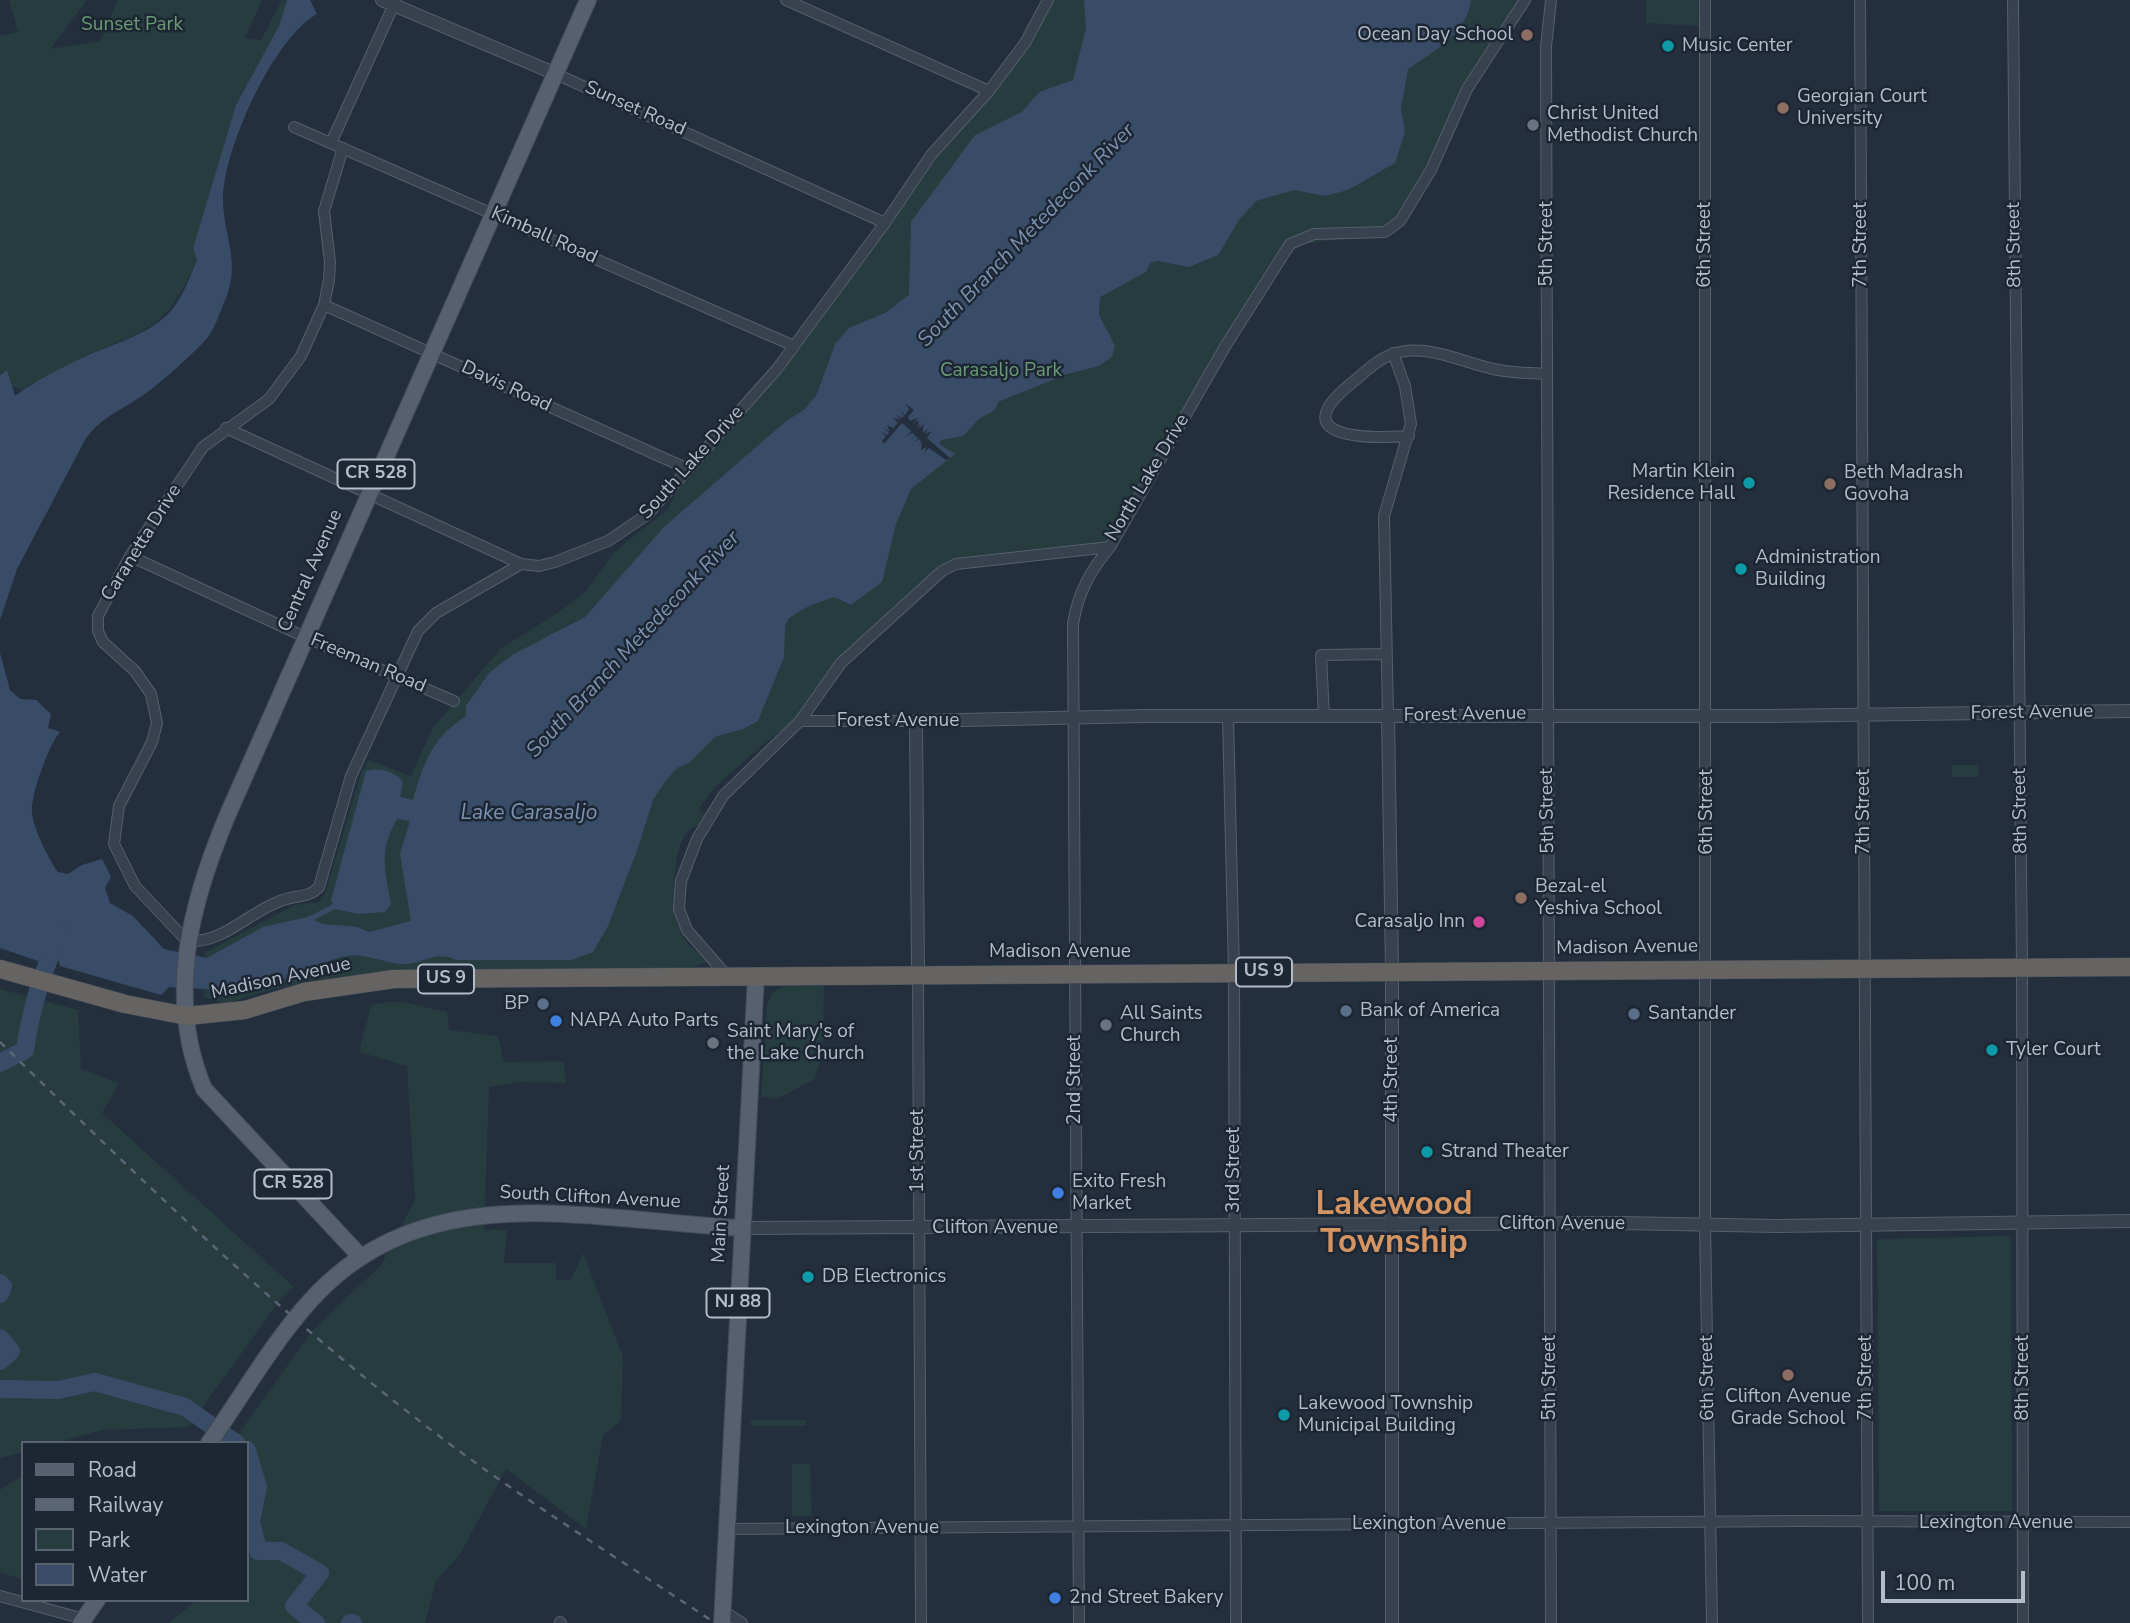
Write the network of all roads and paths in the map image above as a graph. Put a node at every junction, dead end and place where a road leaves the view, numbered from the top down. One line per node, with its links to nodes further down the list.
1 (588, 0): 10 (main road, Central Avenue / CR 528)
2 (786, 0): 11 (street)
3 (1048, 0): 11 (street, South Lake Drive)
4 (1525, 0): 26 (street, North Lake Drive)
5 (1551, 0): 21 (street, 5th Street)
6 (1705, 0): 36 (street, 6th Street)
7 (1860, 0): 37 (street, 7th Street)
8 (2013, 0): 34 (street, 8th Street)
9 (391, 2): 10 (street, Sunset Road); 13 (street)
10 (556, 74): 15 (main road, Central Avenue / CR 528); 16 (street, Sunset Road)
11 (989, 91): 16 (street, South Lake Drive)
12 (294, 127): 13 (street, Kimball Road)
13 (331, 143): 14 (street, Kimball Road)
14 (343, 148): 15 (street, Kimball Road); 17 (street, Caranetta Drive)
15 (493, 213): 18 (street, Kimball Road); 19 (main road, Central Avenue / CR 528)
16 (885, 223): 18 (street, South Lake Drive)
17 (324, 306): 19 (street, Davis Road); 22 (street, Caranetta Drive)
18 (794, 346): 24 (street, South Lake Drive)
19 (430, 352): 24 (street, Davis Road); 25 (main road, Central Avenue / CR 528)
20 (1394, 354): 21 (street); 23 (street); 23 (street)
21 (1547, 374): 35 (street, 5th Street)
22 (226, 428): 25 (street); 27 (street, Caranetta Drive)
23 (1409, 436): 30 (street, 4th Street)
24 (688, 469): 28 (street, South Lake Drive)
25 (368, 495): 28 (street); 29 (main road, Central Avenue / CR 528)
26 (1110, 547): 41 (street, 2nd Street); 42 (street, North Lake Drive)
27 (130, 556): 29 (street, Freeman Road); 44 (street, Caranetta Drive)
28 (521, 564): 31 (street, South Lake Drive)
29 (305, 637): 31 (street, Freeman Road); 44 (main road, Central Avenue / CR 528)
30 (1387, 654): 39 (street); 40 (street, 4th Street)
31 (396, 676): 32 (street, Freeman Road); 44 (street, South Lake Drive)
32 (454, 701)
33 (2130, 711): 34 (street, Forest Avenue)
34 (2020, 713): 37 (street, Forest Avenue); 45 (street, 8th Street)
35 (1547, 714): 36 (street, Forest Avenue); 40 (street, Forest Avenue); 50 (street, 5th Street)
36 (1706, 715): 37 (street, Forest Avenue); 47 (street, 6th Street)
37 (1863, 715): 48 (street, 7th Street)
38 (1228, 716): 39 (street, Forest Avenue); 41 (street, Forest Avenue); 52 (street, 3rd Street)
39 (1324, 716): 40 (street, Forest Avenue)
40 (1388, 716): 51 (street, 4th Street)
41 (1074, 718): 43 (street, Forest Avenue); 54 (street, 2nd Street)
42 (800, 721): 43 (street, Forest Avenue); 55 (street, North Lake Drive)
43 (916, 721): 53 (street, 1st Street)
44 (187, 943): 57 (main road, Central Avenue / CR 528)
45 (2022, 967): 46 (highway, Madison Avenue / US 9); 48 (highway, Madison Avenue / US 9); 58 (street, 8th Street)
46 (2130, 967)
47 (1707, 968): 48 (highway, Madison Avenue / US 9); 50 (highway, Madison Avenue / US 9); 62 (street, 6th Street)
48 (1864, 968): 63 (street, 7th Street)
49 (0, 969): 57 (highway, Madison Avenue / US 9)
50 (1549, 970): 51 (highway, Madison Avenue / US 9); 61 (street, 5th Street)
51 (1392, 971): 52 (highway, Madison Avenue / US 9); 60 (street, 4th Street)
52 (1234, 972): 54 (highway, Madison Avenue / US 9); 64 (street, 3rd Street)
53 (918, 973): 54 (highway, Madison Avenue / US 9); 56 (highway, Madison Avenue / US 9); 67 (street, 1st Street)
54 (1076, 973): 65 (street, 2nd Street)
55 (727, 976): 56 (highway, Madison Avenue / US 9); 57 (highway, Madison Avenue / US 9)
56 (755, 976): 66 (main road, Main Street / NJ 88)
57 (187, 1014): 68 (main road, CR 528)
58 (2022, 1221): 59 (street, Clifton Avenue); 63 (street, Clifton Avenue); 73 (street, 8th Street)
59 (2130, 1222)
60 (1393, 1224): 61 (street, Clifton Avenue); 64 (street, Clifton Avenue); 76 (street, 4th Street)
61 (1549, 1224): 62 (street, Clifton Avenue); 74 (street, 5th Street)
62 (1705, 1224): 63 (street, Clifton Avenue); 70 (street, 6th Street)
63 (1866, 1224): 71 (street, 7th Street)
64 (1234, 1226): 65 (street, Clifton Avenue); 75 (street, 3rd Street)
65 (1076, 1227): 67 (street, Clifton Avenue); 77 (street, 2nd Street)
66 (742, 1228): 67 (street, Clifton Avenue); 68 (main road, South Clifton Avenue); 78 (main road, Main Street / NJ 88)
67 (918, 1228): 79 (street, 1st Street)
68 (360, 1256): 69 (main road, South Clifton Avenue)
69 (210, 1441)
70 (1711, 1522): 71 (street, Lexington Avenue); 74 (street, Lexington Avenue); 90 (street, 6th Street)
71 (1867, 1522): 73 (street, Lexington Avenue); 91 (street, 7th Street)
72 (2130, 1522): 73 (street, Lexington Avenue)
73 (2024, 1523): 92 (street, 8th Street)
74 (1551, 1524): 76 (street, Lexington Avenue); 89 (street, 5th Street)
75 (1235, 1525): 76 (street, Lexington Avenue); 77 (street, Lexington Avenue); 87 (street, 3rd Street)
76 (1392, 1525): 88 (street, 4th Street)
77 (1078, 1527): 79 (street, Lexington Avenue); 86 (street, 2nd Street)
78 (727, 1528): 79 (street, Lexington Avenue); 82 (main road, Main Street / NJ 88)
79 (920, 1528): 85 (street, 1st Street)
80 (0, 1596): 83 (street)
81 (96, 1602): 83 (main road)
82 (722, 1616): 84 (street)
83 (83, 1621)
84 (742, 1623)
85 (921, 1623)
86 (1079, 1623)
87 (1237, 1623)
88 (1392, 1623)
89 (1550, 1623)
90 (1712, 1623)
91 (1868, 1623)
92 (2023, 1623)

